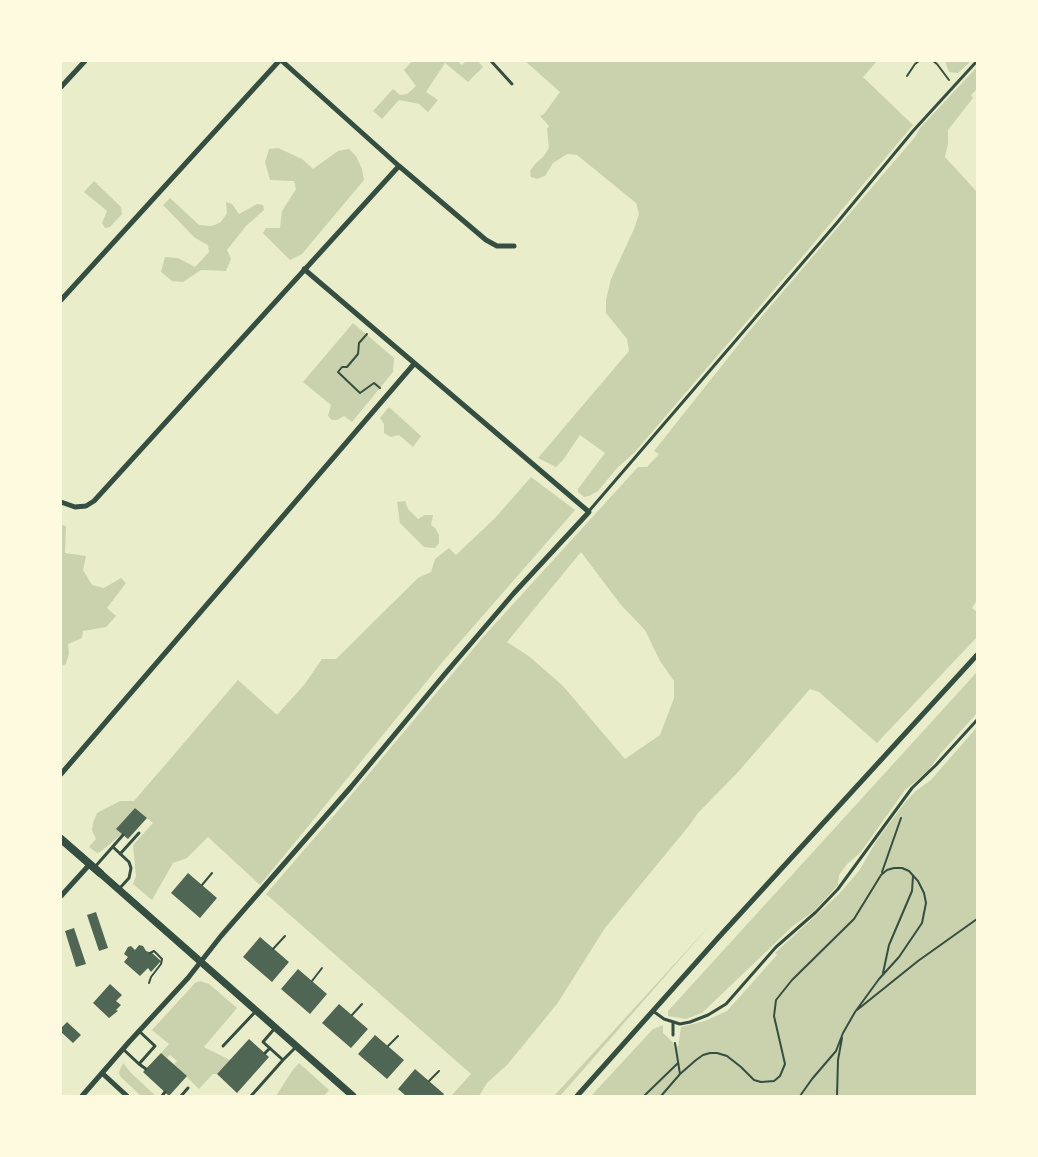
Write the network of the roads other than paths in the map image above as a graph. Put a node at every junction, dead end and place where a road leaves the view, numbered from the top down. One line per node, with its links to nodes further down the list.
1 (85, 61): 6 (street)
2 (281, 61): 7 (street); 10 (street)
3 (491, 61): 5 (lane)
4 (977, 61): 13 (lane)
5 (512, 84)
6 (61, 88)
7 (399, 166): 8 (street); 9 (street)
8 (514, 246)
9 (304, 269): 11 (street); 12 (street)
10 (61, 300)
11 (414, 364): 13 (street); 16 (street)
12 (61, 502)
13 (588, 512): 25 (street)
14 (977, 655): 27 (street)
15 (977, 720): 28 (lane)
16 (61, 774)
17 (139, 833): 21 (lane)
18 (123, 835): 20 (lane)
19 (61, 839): 22 (main road)
20 (113, 847): 21 (lane); 22 (lane)
21 (120, 854): 23 (lane)
22 (95, 868): 23 (street); 24 (street)
23 (119, 890): 25 (street)
24 (61, 896)
25 (202, 962): 26 (street); 30 (street)
26 (256, 1010): 29 (street); 32 (lane)
27 (653, 1011): 28 (lane); 47 (street)
28 (673, 1022): 31 (lane)
29 (276, 1028): 33 (street); 34 (lane)
30 (139, 1031): 35 (street); 38 (lane)
31 (673, 1035)
32 (223, 1046)
33 (297, 1046): 37 (lane); 46 (street)
34 (270, 1048): 36 (lane); 37 (lane)
35 (123, 1049): 38 (lane); 40 (street)
36 (265, 1053)
37 (283, 1060): 45 (lane)
38 (139, 1064): 39 (lane)
39 (146, 1069)
40 (102, 1073): 42 (street); 43 (street)
41 (188, 1088): 44 (lane)
42 (82, 1096)
43 (127, 1096)
44 (181, 1096)
45 (251, 1096)
46 (353, 1096)
47 (577, 1096)

